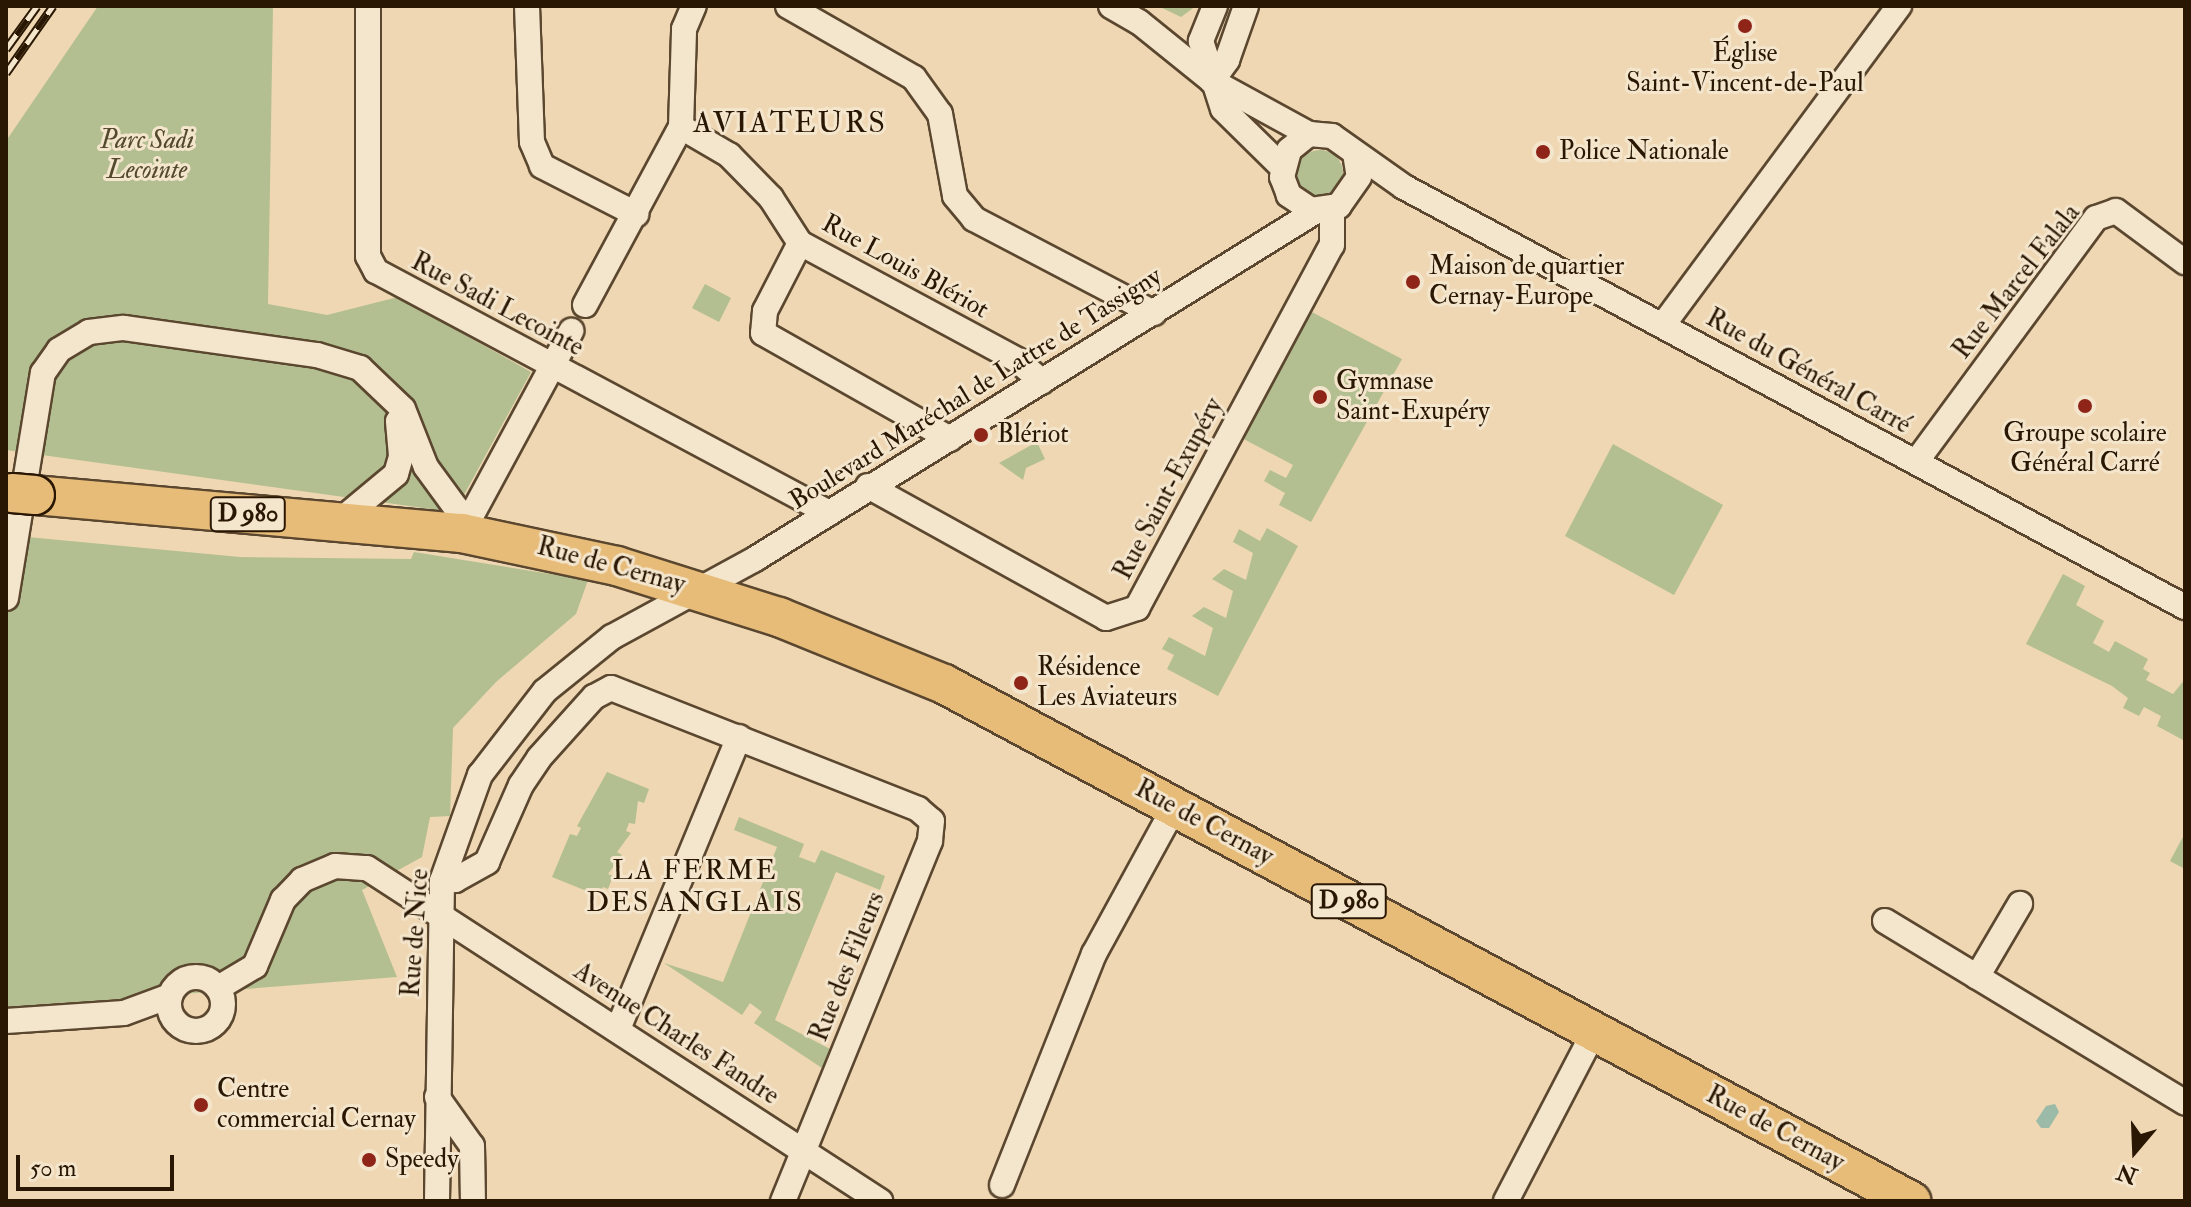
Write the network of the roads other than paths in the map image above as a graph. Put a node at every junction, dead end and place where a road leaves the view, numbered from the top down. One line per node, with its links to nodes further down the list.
1 (368, 6): 26 (street, Rue Sadi Lecointe)
2 (527, 6): 18 (street)
3 (694, 6): 10 (street)
4 (788, 6): 23 (street)
5 (1111, 6): 9 (street)
6 (1215, 6): 9 (street)
7 (1246, 6): 9 (street)
8 (1899, 6): 24 (street)
9 (1212, 81): 11 (street); 13 (street)
10 (681, 127): 18 (street); 20 (street, Rue Louis Blériot)
11 (1309, 134): 12 (street); 13 (street)
12 (1355, 153): 14 (street, Rue du Général Carré); 15 (street)
13 (1282, 167): 16 (street)
14 (1404, 187): 15 (street); 24 (street, Rue du Général Carré)
15 (1355, 189): 17 (street)
16 (1291, 197): 17 (street); 19 (street)
17 (1324, 210): 19 (street, Boulevard Maréchal de Lattre de Tassigny); 31 (street, Rue Saint-Exupéry)
18 (636, 214): 22 (street)
19 (1279, 233): 23 (street, Boulevard Maréchal de Lattre de Tassigny)
20 (800, 243): 27 (street, Rue Louis Blériot); 29 (street)
21 (2185, 262): 30 (street, Rue Marcel Falala)
22 (585, 305)
23 (1154, 313): 27 (street, Boulevard Maréchal de Lattre de Tassigny)
24 (1663, 325): 30 (street, Rue du Général Carré)
25 (571, 331): 26 (street)
26 (552, 366): 33 (street, Rue Sadi Lecointe); 35 (street)
27 (1042, 382): 29 (street, Boulevard Maréchal de Lattre de Tassigny)
28 (384, 389): 34 (street); 35 (street); 37 (street)
29 (950, 439): 31 (street, Boulevard Maréchal de Lattre de Tassigny)
30 (1916, 462): 38 (street, Rue du Général Carré)
31 (868, 486): 33 (street, Boulevard Maréchal de Lattre de Tassigny)
32 (18, 493): 34 (main road, D 980)
33 (829, 513): 36 (street, Boulevard Maréchal de Lattre de Tassigny)
34 (342, 519): 35 (main road, D 980)
35 (462, 533): 36 (main road, Rue de Cernay / D 980)
36 (699, 589): 40 (main road, Rue de Cernay / D 980); 41 (street, Rue de Nice)
37 (6, 598)
38 (2185, 607)
39 (739, 737): 41 (street); 49 (street); 53 (street, Rue des Fileurs)
40 (1174, 808): 50 (main road, Rue de Cernay / D 980); 54 (street)
41 (442, 881): 43 (street, Rue de Nice)
42 (2020, 904): 45 (street)
43 (440, 913): 46 (street, Avenue Charles Fandre); 49 (street, Avenue Charles Fandre); 51 (street, Rue de Nice)
44 (1885, 921): 45 (street)
45 (1977, 977): 52 (street)
46 (218, 988): 47 (street); 47 (street)
47 (170, 996): 48 (street)
48 (6, 1021)
49 (618, 1029): 53 (street, Avenue Charles Fandre)
50 (1594, 1032): 59 (street); 60 (main road, Rue de Cernay / D 980)
51 (437, 1097): 55 (street, Rue de Nice); 56 (street)
52 (2185, 1103)
53 (803, 1150): 57 (street); 58 (street, Avenue Charles Fandre)
54 (1002, 1185)
55 (437, 1201)
56 (473, 1201)
57 (783, 1201)
58 (880, 1201)
59 (1506, 1201)
60 (1911, 1201)

